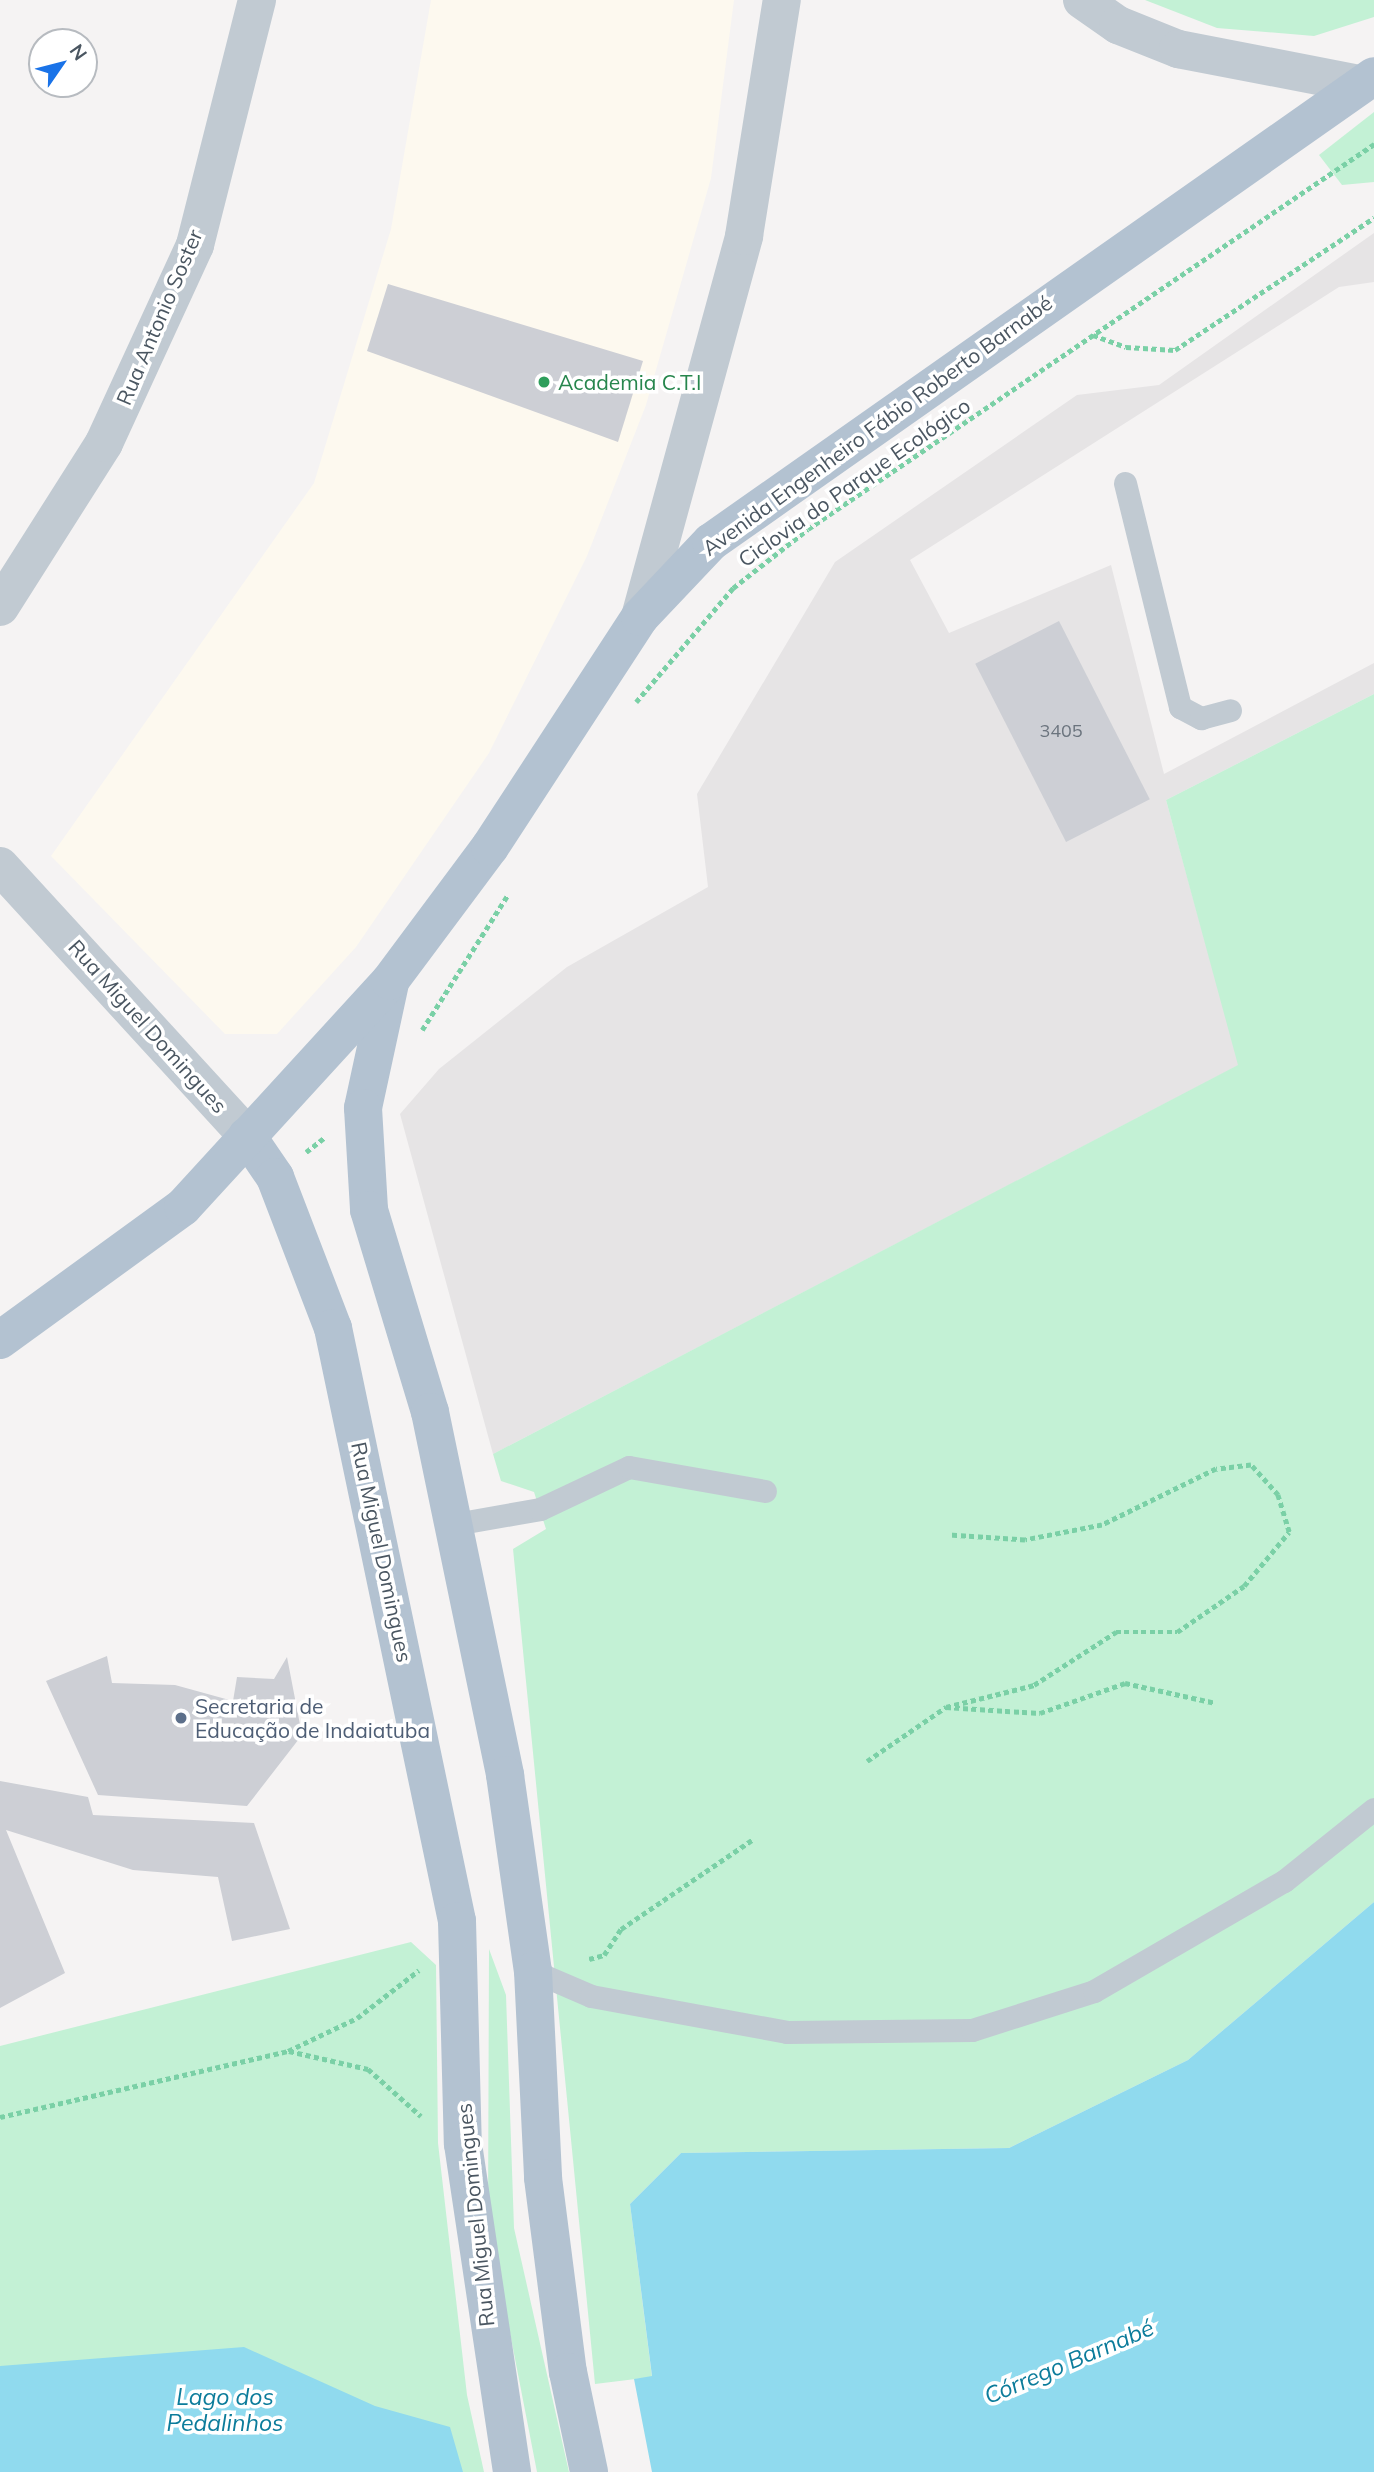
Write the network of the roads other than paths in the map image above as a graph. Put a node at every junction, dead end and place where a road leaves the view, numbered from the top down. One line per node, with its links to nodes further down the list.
1 (257, 0): 6 (street, Rua Antonio Soster)
2 (782, 0): 7 (street)
3 (1082, 0): 4 (street)
4 (1367, 80): 7 (main road, Avenida Engenheiro Fábio Roberto Barnabé)
5 (1125, 483): 8 (lane)
6 (0, 607)
7 (640, 617): 10 (main road, Avenida Engenheiro Fábio Roberto Barnabé)
8 (1230, 710)
9 (0, 866): 11 (street, Rua Miguel Domingues)
10 (390, 981): 11 (main road, Avenida Engenheiro Fábio Roberto Barnabé); 14 (main road)
11 (247, 1136): 12 (main road, Avenida Engenheiro Fábio Roberto Barnabé); 17 (main road, Rua Miguel Domingues)
12 (0, 1340)
13 (765, 1491): 14 (lane)
14 (455, 1524): 16 (main road)
15 (1374, 1808): 16 (lane)
16 (533, 1971): 18 (main road)
17 (512, 2472)
18 (589, 2472)

